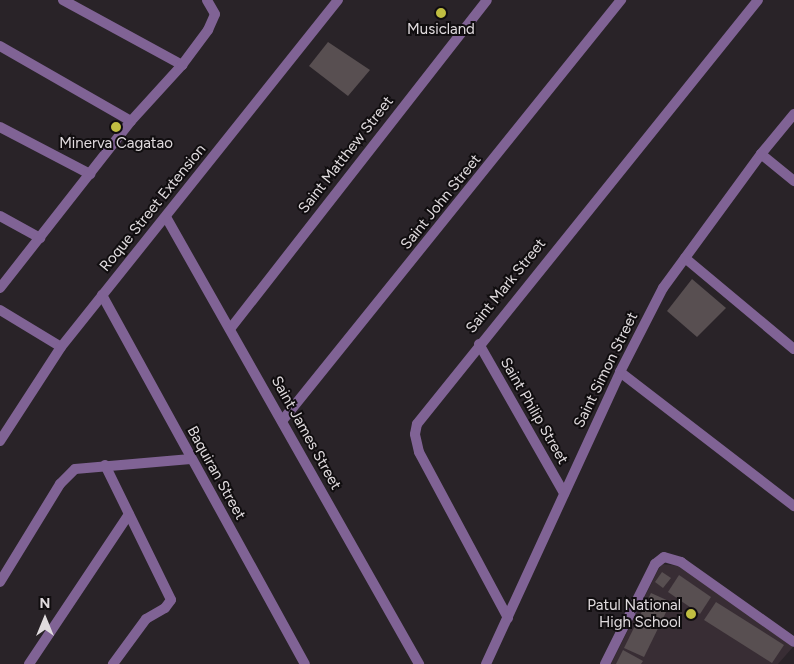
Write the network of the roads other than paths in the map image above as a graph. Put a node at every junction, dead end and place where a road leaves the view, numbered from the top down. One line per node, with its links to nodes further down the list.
1 (63, 0): 8 (street)
2 (207, 0): 8 (street)
3 (338, 0): 16 (street, Roque Street Extension)
4 (487, 0): 22 (street, Saint Matthew Street)
5 (622, 0): 27 (street, Saint John Street)
6 (758, 0): 23 (street, Saint Mark Street)
7 (0, 46): 10 (street)
8 (182, 66): 10 (street)
9 (794, 114): 12 (street, Saint Simon Street)
10 (131, 121): 13 (street)
11 (0, 127): 13 (street)
12 (761, 154): 14 (street); 18 (street, Saint Simon Street)
13 (90, 174): 17 (street)
14 (794, 181)
15 (0, 216): 17 (street)
16 (166, 217): 20 (street, Roque Street Extension); 22 (street, Saint James Street)
17 (40, 238): 19 (street)
18 (685, 258): 25 (street); 26 (street, Saint Simon Street)
19 (0, 288)
20 (102, 295): 24 (street, Roque Street Extension); 29 (street, Baquiran Street)
21 (0, 310): 24 (street)
22 (230, 329): 27 (street, Saint James Street)
23 (479, 344): 31 (street, Saint Philip Street); 35 (street, Saint Mark Street)
24 (62, 347): 28 (street, Roque Street Extension)
25 (794, 348)
26 (620, 372): 31 (street, Saint Simon Street); 32 (street)
27 (282, 422): 40 (street, Saint James Street)
28 (0, 441)
29 (191, 459): 30 (street); 39 (street, Baquiran Street)
30 (105, 465): 33 (street); 34 (street)
31 (564, 492): 35 (street, Saint Simon Street)
32 (794, 506)
33 (128, 514): 37 (street); 38 (street)
34 (0, 582)
35 (508, 618): 41 (street, Saint Simon Street)
36 (794, 642): 42 (street)
37 (30, 664)
38 (112, 664)
39 (305, 664)
40 (419, 664)
41 (486, 664)
42 (605, 664)

